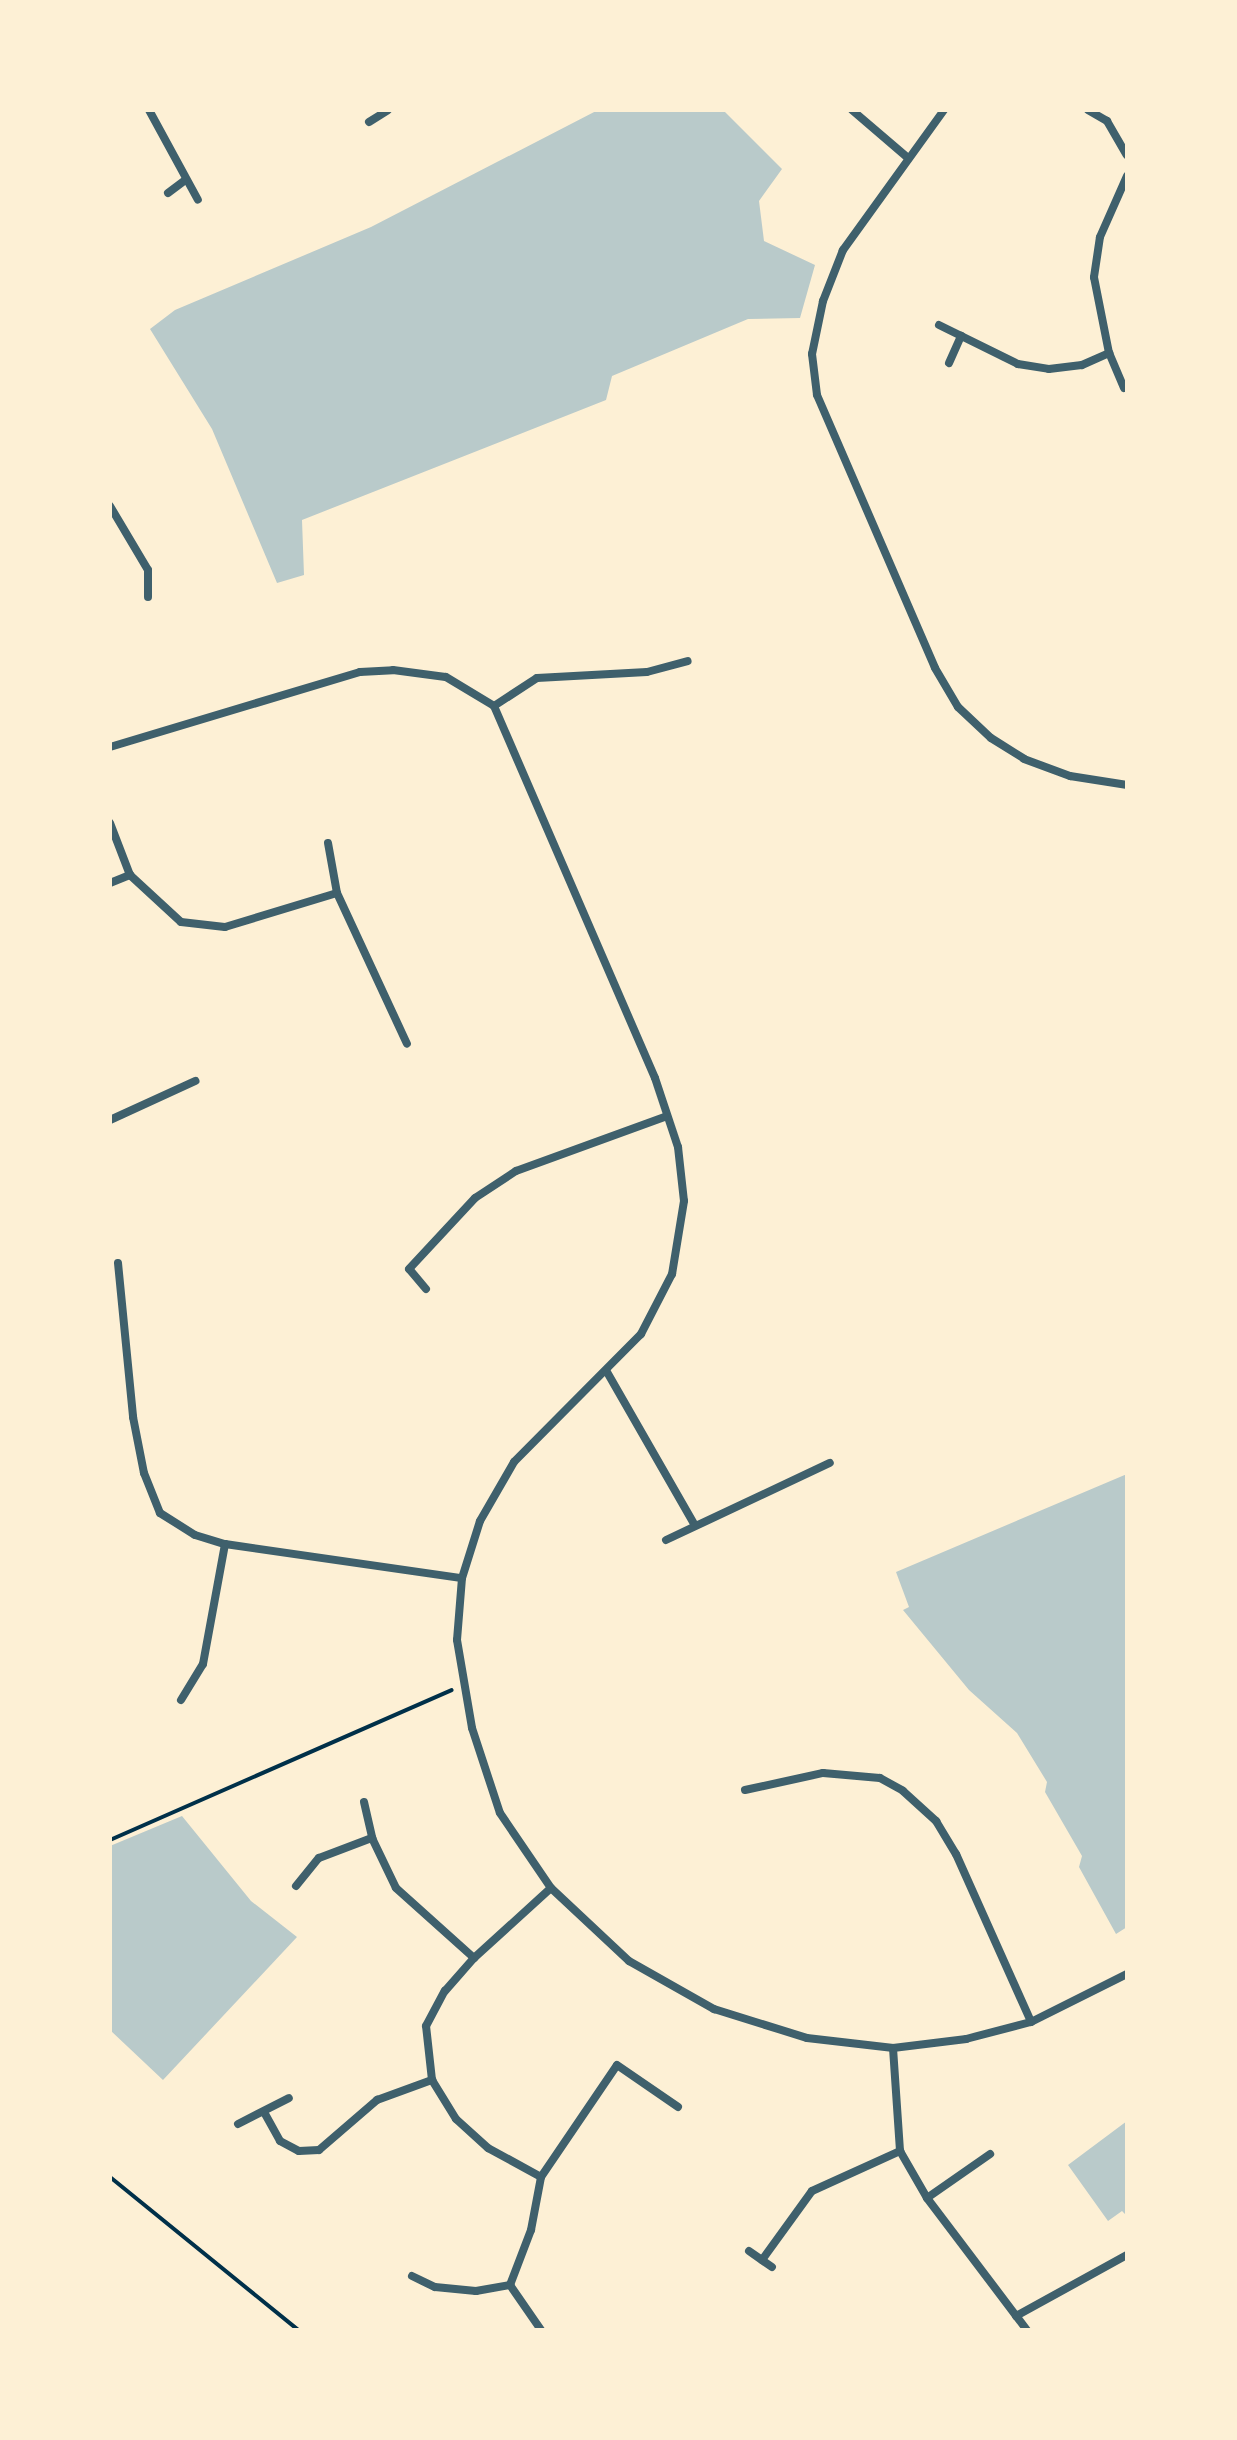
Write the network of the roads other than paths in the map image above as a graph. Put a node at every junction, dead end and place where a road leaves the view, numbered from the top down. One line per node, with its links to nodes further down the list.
1 (149, 110): 10 (street)
2 (388, 110): 6 (street)
3 (852, 110): 8 (street)
4 (944, 110): 8 (street)
5 (1088, 110): 7 (street)
6 (369, 122)
7 (1127, 155)
8 (908, 158): 23 (street)
9 (1127, 176): 15 (street)
10 (184, 181): 11 (street); 12 (street)
11 (168, 193)
12 (198, 200)
13 (939, 325): 14 (street)
14 (961, 336): 15 (street); 16 (street)
15 (1109, 353): 17 (street)
16 (949, 363)
17 (1124, 388)
18 (110, 506): 19 (street)
19 (148, 597)
20 (688, 661): 21 (street)
21 (494, 706): 22 (street); 31 (street)
22 (110, 747)
23 (1127, 785)
24 (110, 823): 26 (street)
25 (328, 843): 28 (street)
26 (130, 875): 27 (street); 28 (street)
27 (110, 883)
28 (337, 893): 29 (street)
29 (407, 1044)
30 (195, 1081): 32 (street)
31 (664, 1117): 34 (street); 35 (street)
32 (110, 1120)
33 (118, 1263): 39 (street)
34 (426, 1289)
35 (607, 1372): 37 (street); 40 (street)
36 (830, 1463): 37 (street)
37 (694, 1524): 38 (street)
38 (666, 1540)
39 (225, 1544): 40 (street); 41 (street)
40 (462, 1578): 46 (street)
41 (181, 1700)
42 (745, 1790): 49 (street)
43 (364, 1802): 44 (street)
44 (372, 1838): 45 (street); 47 (street)
45 (296, 1886)
46 (551, 1888): 47 (street); 50 (street)
47 (474, 1958): 51 (street)
48 (1127, 1974): 49 (street)
49 (1031, 2022): 50 (street)
50 (893, 2048): 56 (street)
51 (432, 2080): 54 (street); 58 (street)
52 (289, 2098): 54 (street)
53 (678, 2107): 58 (street)
54 (264, 2112): 55 (street)
55 (238, 2124)
56 (900, 2151): 59 (street); 62 (street)
57 (990, 2154): 59 (street)
58 (541, 2177): 65 (street)
59 (927, 2198): 66 (street)
60 (749, 2251): 62 (street)
61 (1127, 2255): 66 (street)
62 (762, 2260): 63 (street)
63 (772, 2267)
64 (412, 2276): 65 (street)
65 (510, 2285): 67 (street)
66 (1016, 2316): 68 (street)
67 (541, 2330)
68 (1027, 2330)

